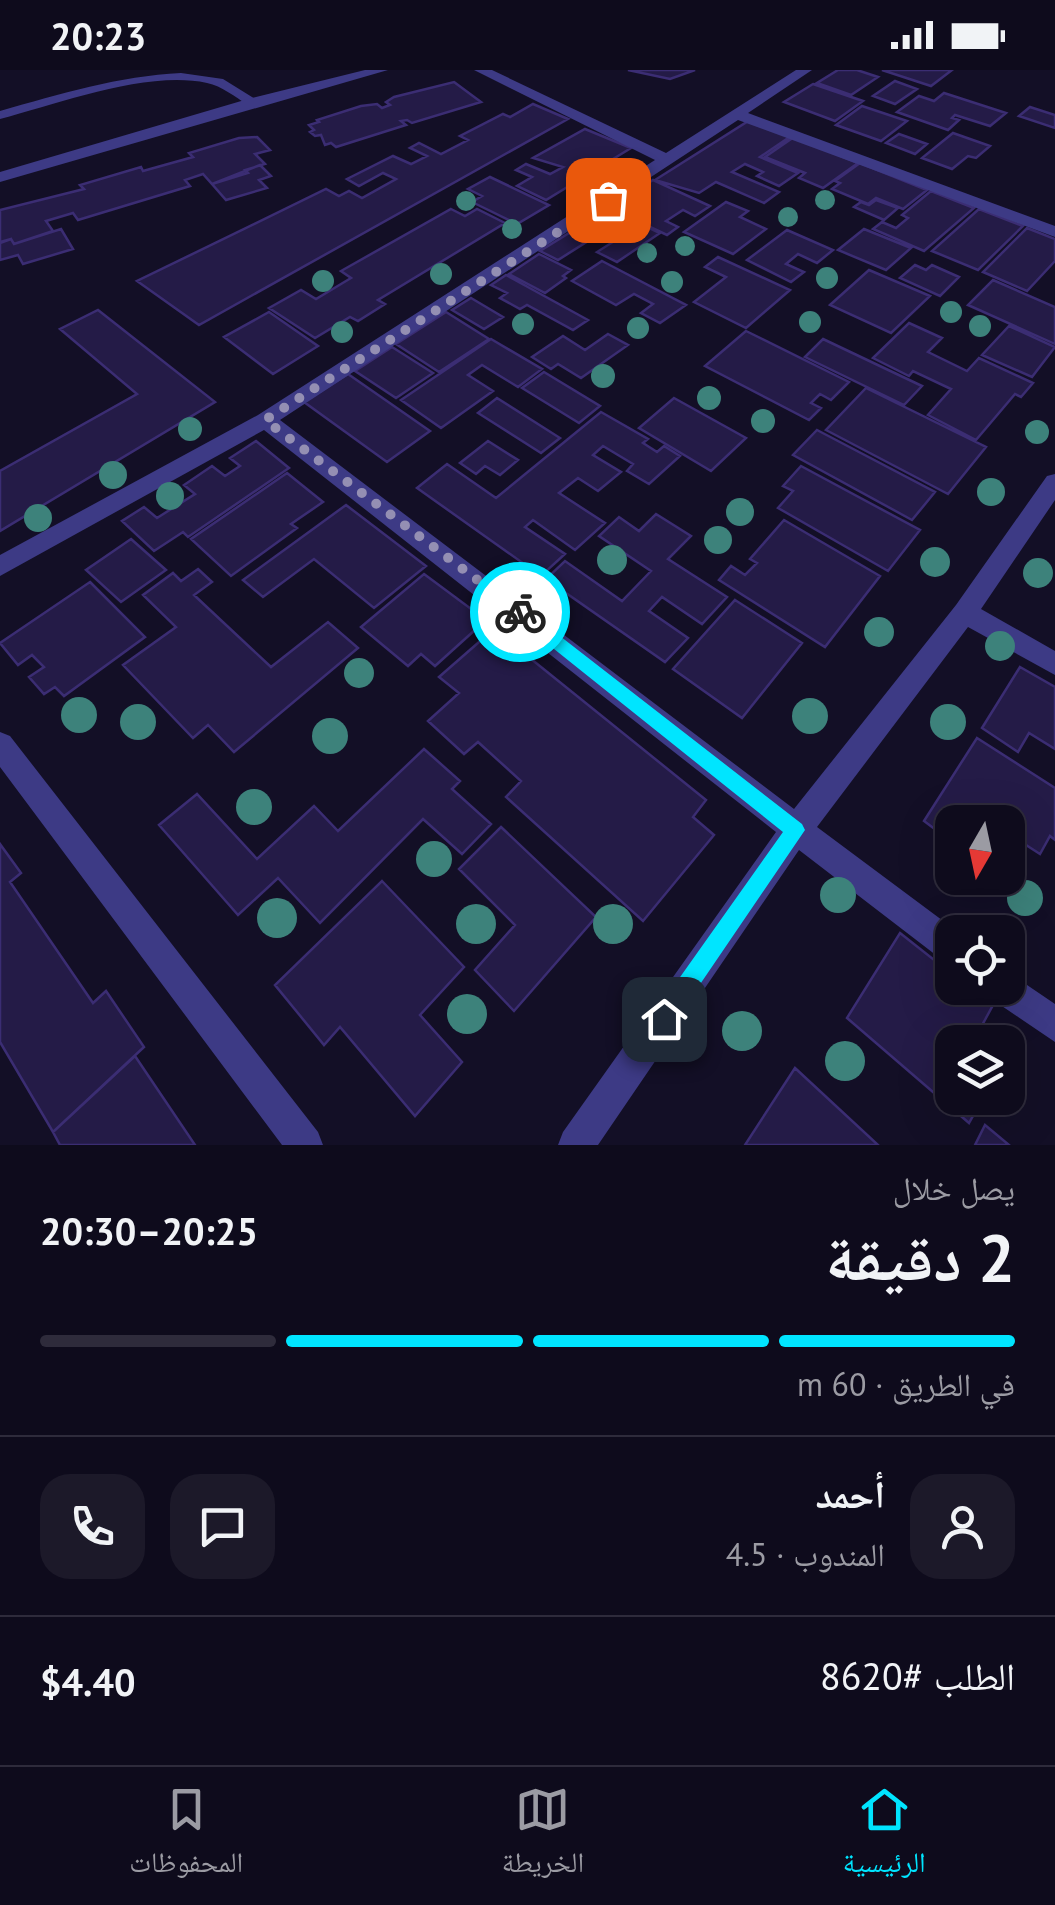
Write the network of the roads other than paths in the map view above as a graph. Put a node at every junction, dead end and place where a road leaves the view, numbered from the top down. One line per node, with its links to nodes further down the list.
1 (381, 70): 4 (street)
2 (481, 70): 7 (street)
3 (805, 70): 5 (street)
4 (254, 102): 6 (street); 8 (street)
5 (736, 114): 7 (street); 9 (street)
6 (0, 115)
7 (670, 160): 10 (street)
8 (0, 177)
9 (1055, 232)
10 (265, 420): 12 (street); 16 (street)
11 (1055, 482): 13 (street)
12 (0, 566)
13 (965, 612): 14 (street); 16 (street)
14 (1055, 664)
15 (0, 744): 20 (street)
16 (796, 830): 17 (street); 21 (street)
17 (935, 935)
18 (1025, 1003): 19 (street)
19 (1055, 1025)
20 (306, 1145)
21 (576, 1145)

